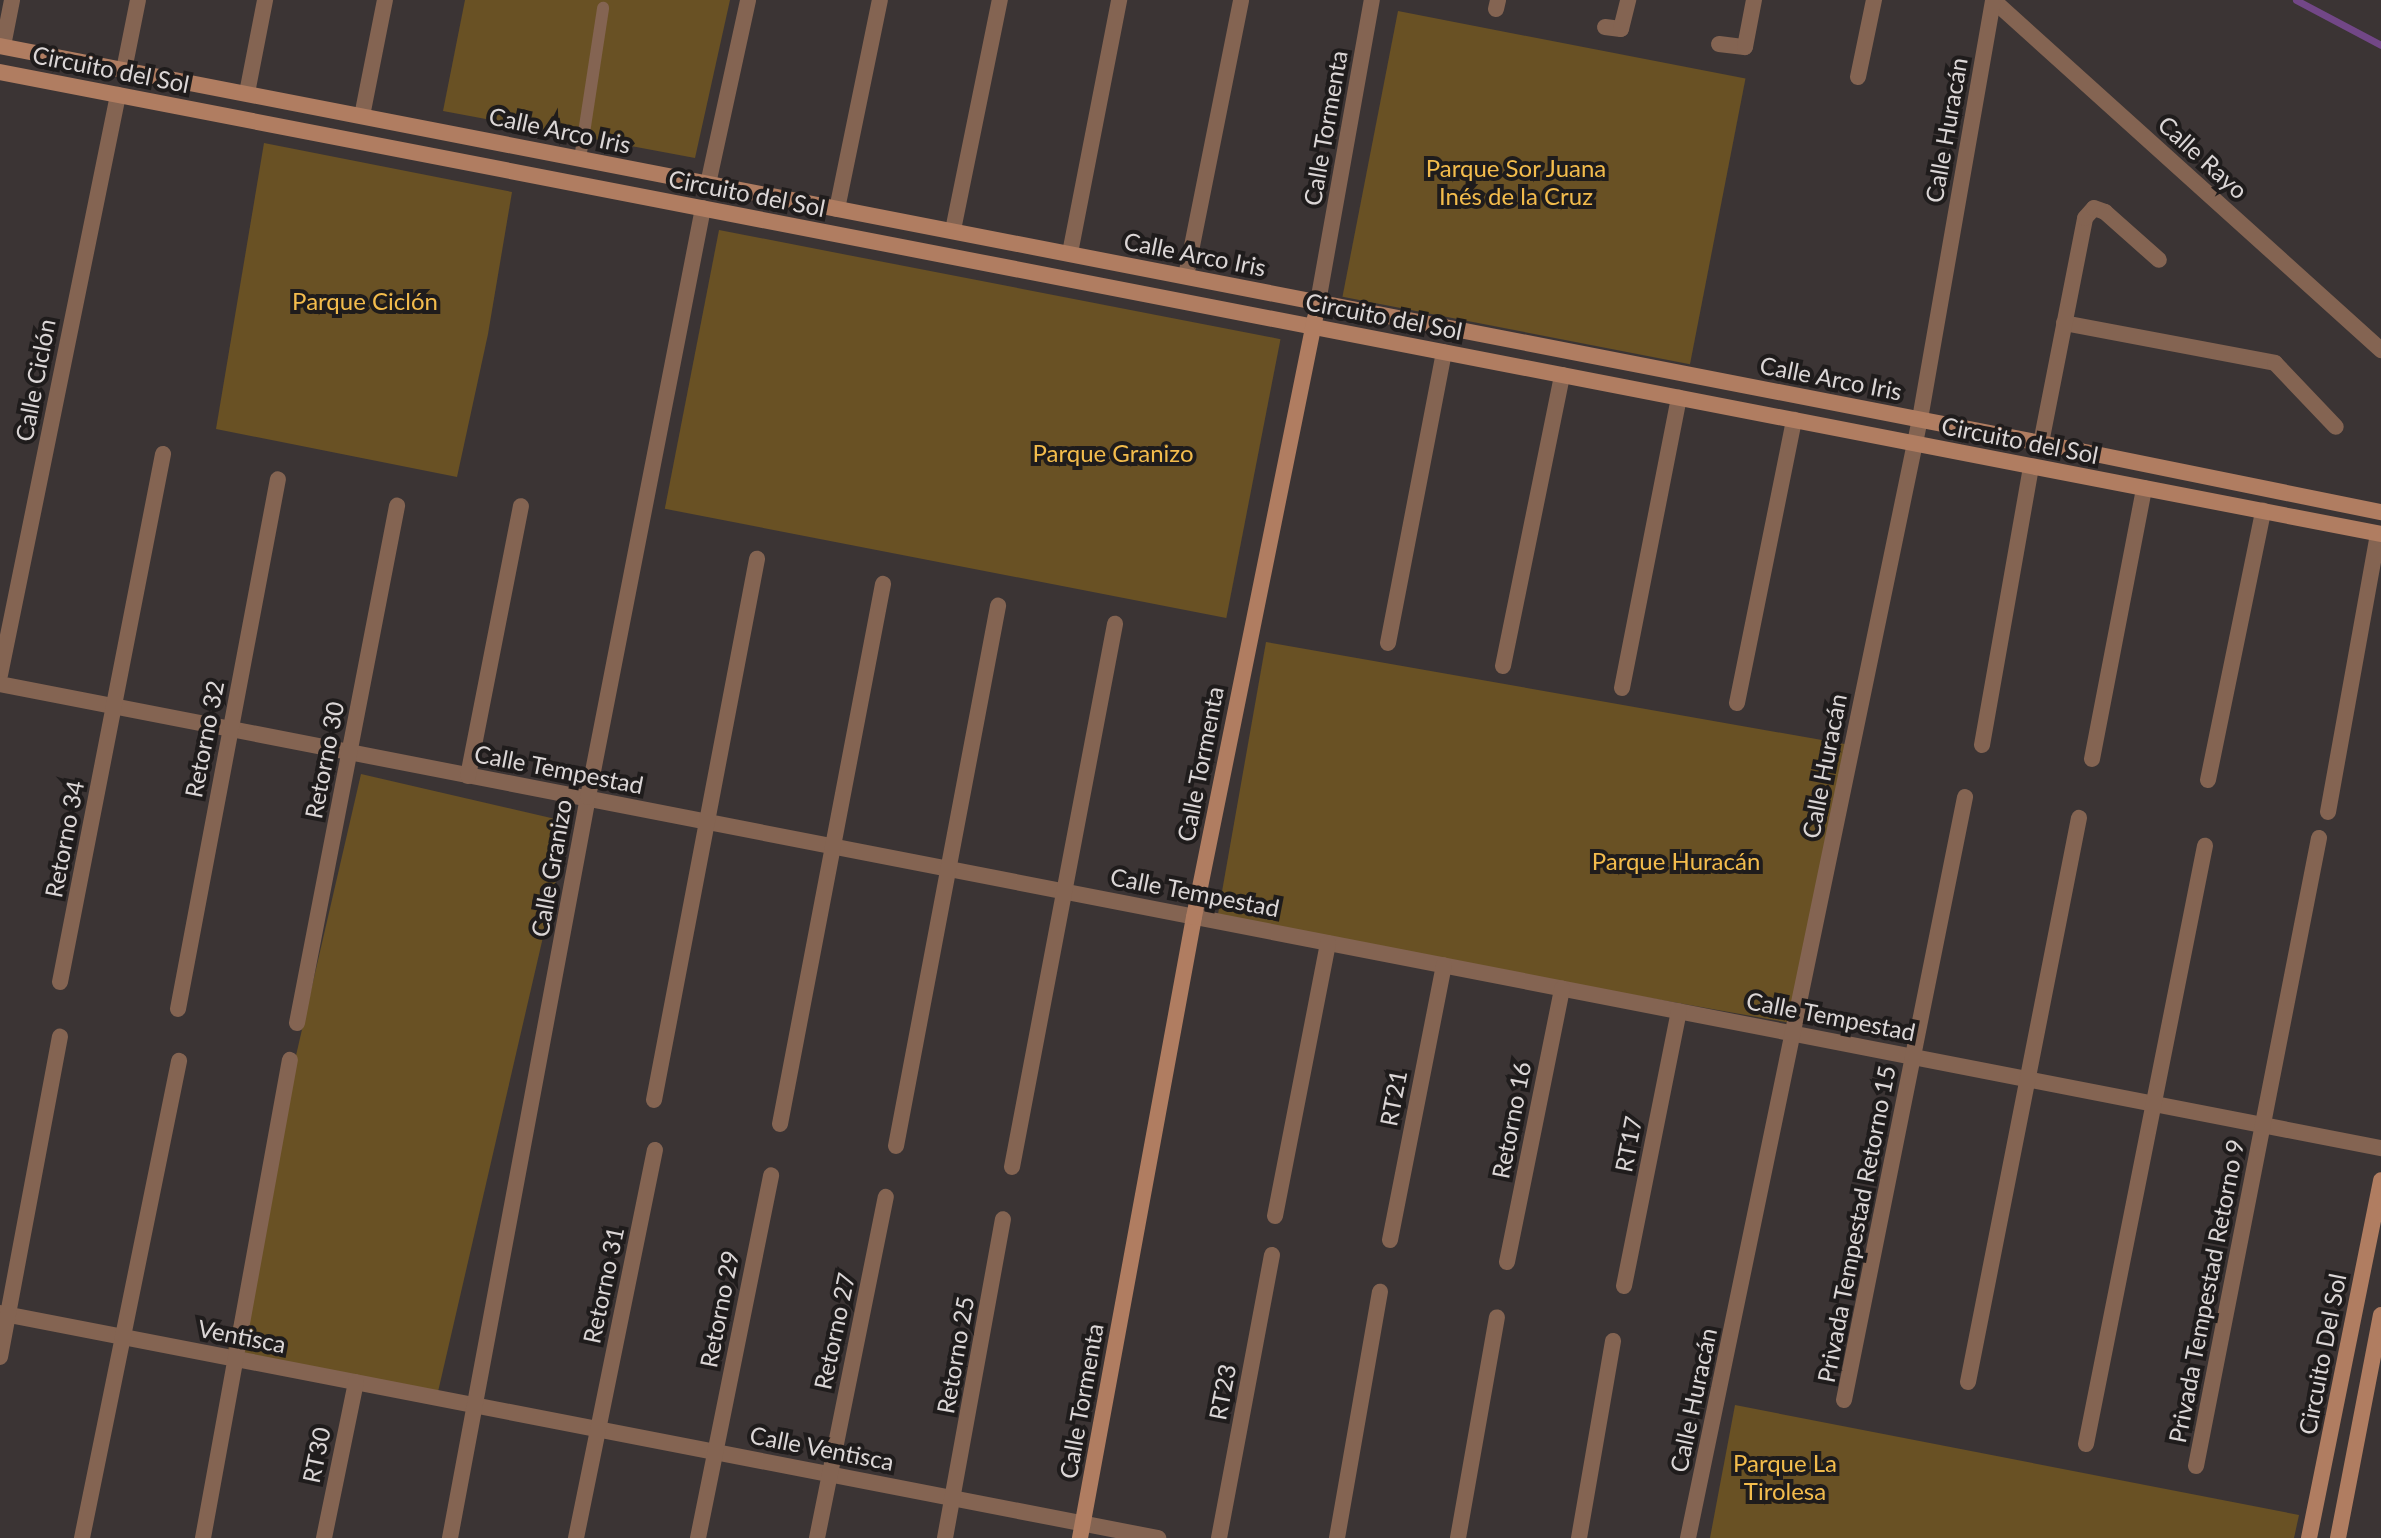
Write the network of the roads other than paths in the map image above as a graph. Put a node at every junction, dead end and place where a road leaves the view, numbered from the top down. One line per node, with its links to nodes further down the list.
1 (12, 0): 18 (street)
2 (138, 0): 19 (street)
3 (265, 0): 22 (street)
4 (385, 0): 24 (street)
5 (748, 0): 28 (street)
6 (880, 0): 30 (street)
7 (1000, 0): 31 (street)
8 (1119, 0): 32 (street)
9 (1241, 0): 34 (street)
10 (1372, 0): 35 (street, Calle Tormenta)
11 (1628, 0): 16 (street)
12 (1754, 0): 17 (street)
13 (1874, 0): 21 (street)
14 (1993, 0): 38 (street, Calle Rayo); 42 (street, Calle Huracán)
15 (603, 8): 26 (lane)
16 (1605, 27)
17 (1719, 44)
18 (2, 46): 19 (street, Calle Arco Iris)
19 (124, 70): 22 (street, Calle Arco Iris)
20 (0, 72): 23 (street, Circuito del Sol)
21 (1858, 77)
22 (247, 93): 24 (street, Calle Arco Iris)
23 (118, 95): 27 (street, Circuito del Sol); 62 (street, Calle Ciclón)
24 (362, 116): 25 (street, Calle Arco Iris)
25 (502, 142): 26 (street, Calle Arco Iris); 27 (street)
26 (580, 159): 28 (street, Calle Arco Iris)
27 (499, 169): 29 (street, Circuito del Sol)
28 (708, 184): 30 (street, Calle Arco Iris)
29 (703, 208): 37 (street, Circuito del Sol); 73 (street, Calle Granizo)
30 (837, 209): 31 (street, Calle Arco Iris)
31 (953, 230): 32 (street, Calle Arco Iris)
32 (1070, 253): 34 (street, Calle Arco Iris)
33 (2159, 260): 36 (street)
34 (1186, 276): 35 (street, Calle Arco Iris)
35 (1318, 302): 37 (street, Calle Tormenta); 42 (street, Calle Arco Iris)
36 (2064, 323): 44 (street); 46 (street)
37 (1313, 327): 39 (street, Circuito del Sol); 83 (street, Calle Tormenta)
38 (2381, 350)
39 (1444, 352): 40 (street, Circuito del Sol); 60 (street)
40 (1562, 375): 41 (street, Circuito del Sol); 61 (street)
41 (1679, 398): 43 (street, Circuito del Sol); 64 (street)
42 (1920, 419): 45 (street, Calle Huracán); 46 (street, Calle Arco Iris)
43 (1794, 420): 45 (street, Circuito del Sol); 65 (street)
44 (2336, 427)
45 (1913, 443): 48 (street, Circuito del Sol); 91 (street, Calle Huracán)
46 (2041, 443): 54 (street, Calle Arco Iris)
47 (163, 454): 66 (street, Retorno 34)
48 (2031, 466): 50 (street, Circuito del Sol); 68 (street)
49 (278, 479): 67 (street, Retorno 32)
50 (2144, 488): 53 (street, Circuito del Sol); 70 (street)
51 (397, 506): 69 (street, Retorno 30)
52 (521, 506): 71 (street)
53 (2263, 511): 55 (street, Circuito del Sol); 72 (street)
54 (2381, 512)
55 (2379, 534): 75 (street)
56 (757, 559): 77 (street)
57 (883, 584): 80 (street)
58 (998, 606): 81 (street)
59 (1115, 624): 82 (street)
60 (1388, 643)
61 (1503, 666)
62 (0, 675)
63 (0, 684): 66 (street, Calle Tempestad)
64 (1622, 688)
65 (1737, 703)
66 (114, 706): 67 (street, Calle Tempestad); 86 (street, Retorno 34)
67 (231, 729): 69 (street, Calle Tempestad); 88 (street, Retorno 32)
68 (1982, 745)
69 (350, 751): 71 (street, Calle Tempestad); 90 (street, Retorno 30)
70 (2092, 759)
71 (468, 776): 73 (street, Calle Tempestad)
72 (2208, 780)
73 (588, 797): 77 (street, Calle Tempestad); 125 (street, Calle Granizo)
74 (1965, 797): 93 (street, Privada Tempestad Retorno 15)
75 (2328, 812)
76 (2079, 818): 96 (street)
77 (707, 823): 80 (street, Calle Tempestad); 97 (street)
78 (2319, 838): 100 (street, Privada Tempestad Retorno 9)
79 (2205, 846): 98 (street)
80 (835, 847): 81 (street, Calle Tempestad); 99 (street)
81 (949, 869): 82 (street, Calle Tempestad); 101 (street)
82 (1067, 892): 83 (street, Calle Tempestad); 104 (street)
83 (1194, 917): 84 (street, Calle Tempestad); 132 (street, Calle Tormenta)
84 (1328, 943): 85 (street, Calle Tempestad); 108 (street)
85 (1444, 965): 87 (street, Calle Tempestad); 110 (street, RT21)
86 (60, 982)
87 (1562, 988): 89 (street, Calle Tempestad); 112 (street, Retorno 16)
88 (178, 1009)
89 (1679, 1011): 91 (street, Calle Tempestad); 113 (street, RT17)
90 (297, 1023)
91 (1795, 1034): 93 (street, Calle Tempestad); 146 (street, Calle Huracán)
92 (60, 1037): 115 (street)
93 (1914, 1057): 96 (street, Calle Tempestad); 124 (street, Privada Tempestad Retorno 15)
94 (290, 1060): 121 (street)
95 (179, 1061): 118 (street)
96 (2026, 1078): 98 (street, Calle Tempestad); 123 (street)
97 (654, 1100)
98 (2153, 1104): 100 (street, Calle Tempestad); 127 (street)
99 (780, 1124)
100 (2263, 1125): 102 (street, Calle Tempestad); 129 (street, Privada Tempestad Retorno 9)
101 (896, 1146)
102 (2381, 1148)
103 (655, 1150): 126 (street, Retorno 31)
104 (1012, 1167)
105 (771, 1175): 128 (street, Retorno 29)
106 (2381, 1180): 147 (street, Circuito Del Sol)
107 (886, 1197): 130 (street, Retorno 27)
108 (1275, 1216)
109 (1003, 1219): 131 (street, Retorno 25)
110 (1390, 1240)
111 (1272, 1255): 142 (street, RT23)
112 (1507, 1262)
113 (1624, 1286)
114 (1380, 1292): 143 (street)
115 (4, 1314): 118 (street, Ventisca); 120 (street)
116 (2381, 1315): 148 (street)
117 (1497, 1317): 144 (street)
118 (124, 1337): 121 (street, Ventisca); 133 (street)
119 (1613, 1341): 145 (street)
120 (0, 1357)
121 (237, 1359): 122 (street, Ventisca); 134 (street)
122 (356, 1382): 125 (street, Ventisca); 135 (street, RT30)
123 (1968, 1382)
124 (1844, 1400)
125 (476, 1406): 126 (street, Calle Ventisca); 136 (street, Calle Granizo)
126 (598, 1429): 128 (street, Calle Ventisca); 137 (street, Retorno 31)
127 (2086, 1444)
128 (715, 1452): 130 (street, Calle Ventisca); 138 (street, Retorno 29)
129 (2196, 1466)
130 (829, 1474): 131 (street, Calle Ventisca); 139 (street, Retorno 27)
131 (954, 1498): 132 (street, Calle Ventisca); 140 (street, Retorno 25)
132 (1082, 1531): 141 (street, Calle Ventisca)
133 (82, 1538)
134 (203, 1538)
135 (324, 1538)
136 (450, 1538)
137 (576, 1538)
138 (698, 1538)
139 (817, 1538)
140 (945, 1538)
141 (1158, 1538)
142 (1219, 1538)
143 (1337, 1538)
144 (1458, 1538)
145 (1579, 1538)
146 (1688, 1538)
147 (2309, 1538)
148 (2338, 1538)

